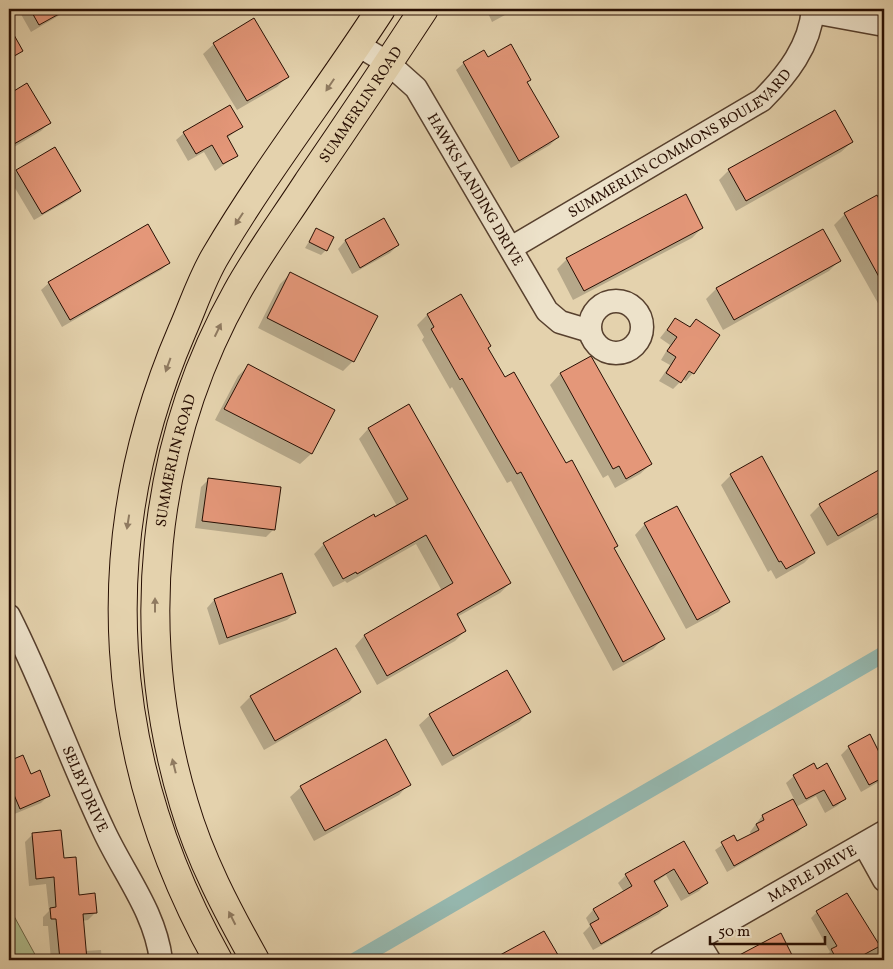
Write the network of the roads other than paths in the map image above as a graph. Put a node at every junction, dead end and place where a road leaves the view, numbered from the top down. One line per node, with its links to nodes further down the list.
1 (381, 9): 5 (main road)
2 (424, 9): 6 (main road, SUMMERLIN ROAD)
3 (813, 10): 4 (street); 7 (street, SUMMERLIN COMMONS BOULEVARD)
4 (884, 25)
5 (358, 45): 6 (street, HAWKS LANDING DRIVE); 15 (main road, one-way to 15)
6 (388, 63): 7 (street, HAWKS LANDING DRIVE); 16 (main road, SUMMERLIN ROAD, one-way to 6)
7 (511, 248): 8 (street, HAWKS LANDING DRIVE)
8 (590, 331)
9 (9, 616): 14 (street, SELBY DRIVE)
10 (884, 832): 11 (street, MAPLE DRIVE)
11 (864, 844): 12 (street); 13 (street, MAPLE DRIVE)
12 (884, 880)
13 (697, 940): 17 (street, MAPLE DRIVE); 18 (street)
14 (161, 960)
15 (218, 960)
16 (255, 960)
17 (661, 960)
18 (708, 960)

